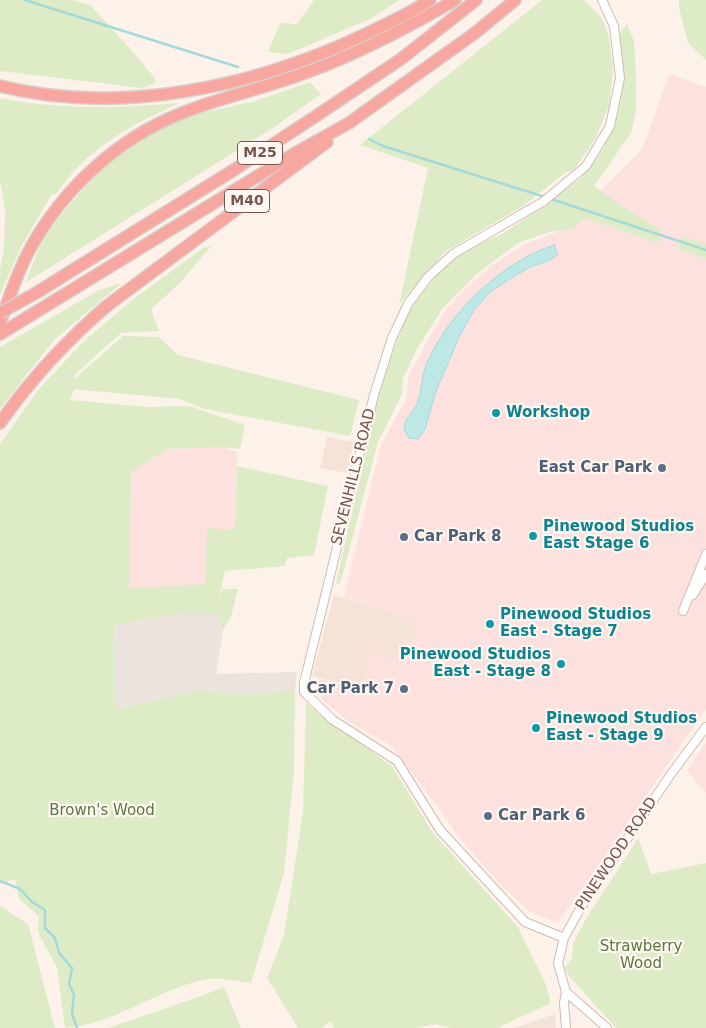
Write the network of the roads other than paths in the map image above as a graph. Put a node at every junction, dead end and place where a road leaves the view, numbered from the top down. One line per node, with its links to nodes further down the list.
1 (430, 0): 8 (highway)
2 (449, 0): 7 (highway)
3 (455, 0): 7 (highway)
4 (476, 0): 10 (highway, M25, bridge)
5 (515, 0): 9 (highway, M25)
6 (602, 0): 17 (street, SEVENHILLS ROAD)
7 (434, 12): 11 (highway)
8 (0, 86)
9 (349, 123): 12 (highway, M25); 13 (highway, M40)
10 (0, 313)
11 (0, 323)
12 (0, 334)
13 (0, 423)
14 (706, 554): 15 (street)
15 (706, 574)
16 (706, 727): 17 (street, PINEWOOD ROAD)
17 (564, 938): 18 (street, PINEWOOD ROAD)
18 (566, 992): 19 (street, PINEWOOD ROAD); 20 (street)
19 (566, 1028)
20 (607, 1028)

